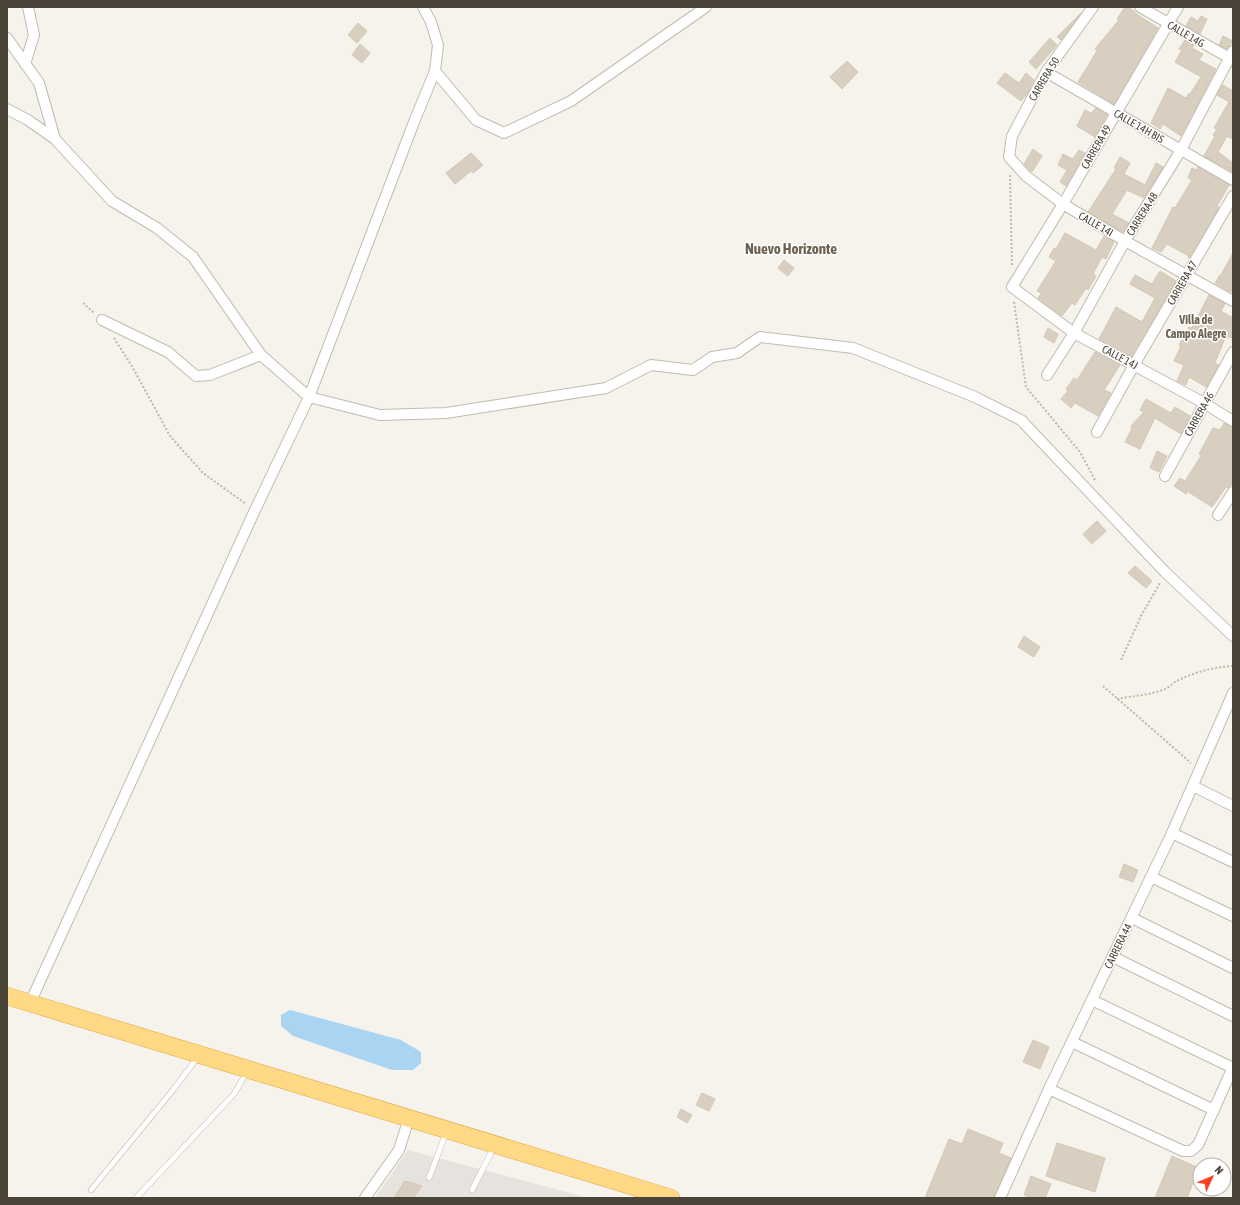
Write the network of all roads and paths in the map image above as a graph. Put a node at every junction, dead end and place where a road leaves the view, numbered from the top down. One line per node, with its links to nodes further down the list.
1 (28, 7): 10 (street)
2 (423, 7): 11 (street)
3 (706, 7): 11 (street)
4 (1093, 7): 12 (street, CARRERA 50)
5 (1140, 7): 7 (street, CALLE 14G)
6 (1178, 7): 7 (street, CARRERA 49)
7 (1168, 24): 9 (street, CALLE 14G); 14 (street, CARRERA 49)
8 (7, 38): 10 (street)
9 (1232, 57): 16 (street, CARRERA 48)
10 (25, 64): 15 (street)
11 (435, 71): 33 (street)
12 (1046, 72): 14 (street, CALLE 14H BIS); 17 (street, CARRERA 50)
13 (7, 109): 15 (street)
14 (1116, 113): 16 (street, CALLE 14H BIS); 20 (street, CARRERA 49)
15 (55, 139): 30 (street)
16 (1182, 150): 18 (street, CALLE 14H BIS); 21 (street, CARRERA 48)
17 (1010, 157): 20 (street, CALLE 14I); 23 (path)
18 (1233, 180)
19 (1233, 196): 22 (street, CARRERA 47)
20 (1063, 204): 21 (street, CALLE 14I); 23 (street, CARRERA 49)
21 (1125, 241): 22 (street, CALLE 14I); 27 (street, CARRERA 48)
22 (1186, 274): 24 (street, CALLE 14I); 31 (street, CARRERA 47)
23 (1012, 287): 27 (street, CALLE 14J); 38 (path)
24 (1233, 301)
25 (83, 303): 26 (path)
26 (102, 320): 30 (street)
27 (1074, 333): 31 (street, CALLE 14J); 32 (street, CARRERA 48)
28 (114, 338): 40 (path)
29 (1233, 352): 34 (street, CARRERA 46)
30 (261, 354): 33 (street)
31 (1134, 365): 34 (street, CALLE 14J); 36 (street, CARRERA 47)
32 (1047, 375)
33 (309, 397): 40 (street); 42 (street)
34 (1204, 403): 35 (street, CALLE 14J); 37 (street, CARRERA 46)
35 (1233, 421)
36 (1097, 432)
37 (1165, 476)
38 (1098, 485)
39 (1233, 492): 41 (street)
40 (256, 510): 62 (street)
41 (1218, 515)
42 (1165, 572): 43 (street); 44 (path)
43 (1233, 636)
44 (1121, 660)
45 (1233, 666): 48 (path)
46 (1103, 686): 48 (path)
47 (1233, 692): 49 (street, CARRERA 44)
48 (1117, 699): 50 (path)
49 (1229, 711): 50 (street, CARRERA 44)
50 (1200, 770): 51 (street, CARRERA 44)
51 (1192, 786): 52 (street); 53 (street, CARRERA 44)
52 (1233, 806)
53 (1172, 833): 54 (street); 55 (street, CARRERA 44)
54 (1233, 862)
55 (1151, 877): 56 (street); 57 (street, CARRERA 44)
56 (1233, 916)
57 (1132, 918): 58 (street, CARRERA 44); 59 (street)
58 (1113, 957): 61 (street, CARRERA 44); 63 (street)
59 (1233, 968)
60 (7, 996): 62 (highway)
61 (1092, 1000): 64 (street, CARRERA 44); 66 (street)
62 (30, 1003): 65 (highway)
63 (1233, 1016)
64 (1072, 1042): 68 (street, CARRERA 44); 69 (street)
65 (200, 1054): 67 (highway); 74 (lane)
66 (1233, 1068): 69 (street)
67 (249, 1069): 70 (highway); 76 (lane)
68 (1050, 1089): 69 (street); 79 (street, CARRERA 44)
69 (1214, 1110)
70 (409, 1118): 71 (highway); 77 (street)
71 (447, 1130): 72 (highway); 73 (lane)
72 (496, 1145): 75 (lane); 78 (highway)
73 (429, 1178)
74 (91, 1190)
75 (472, 1190)
76 (136, 1198)
77 (365, 1198)
78 (671, 1198)
79 (1000, 1198)

